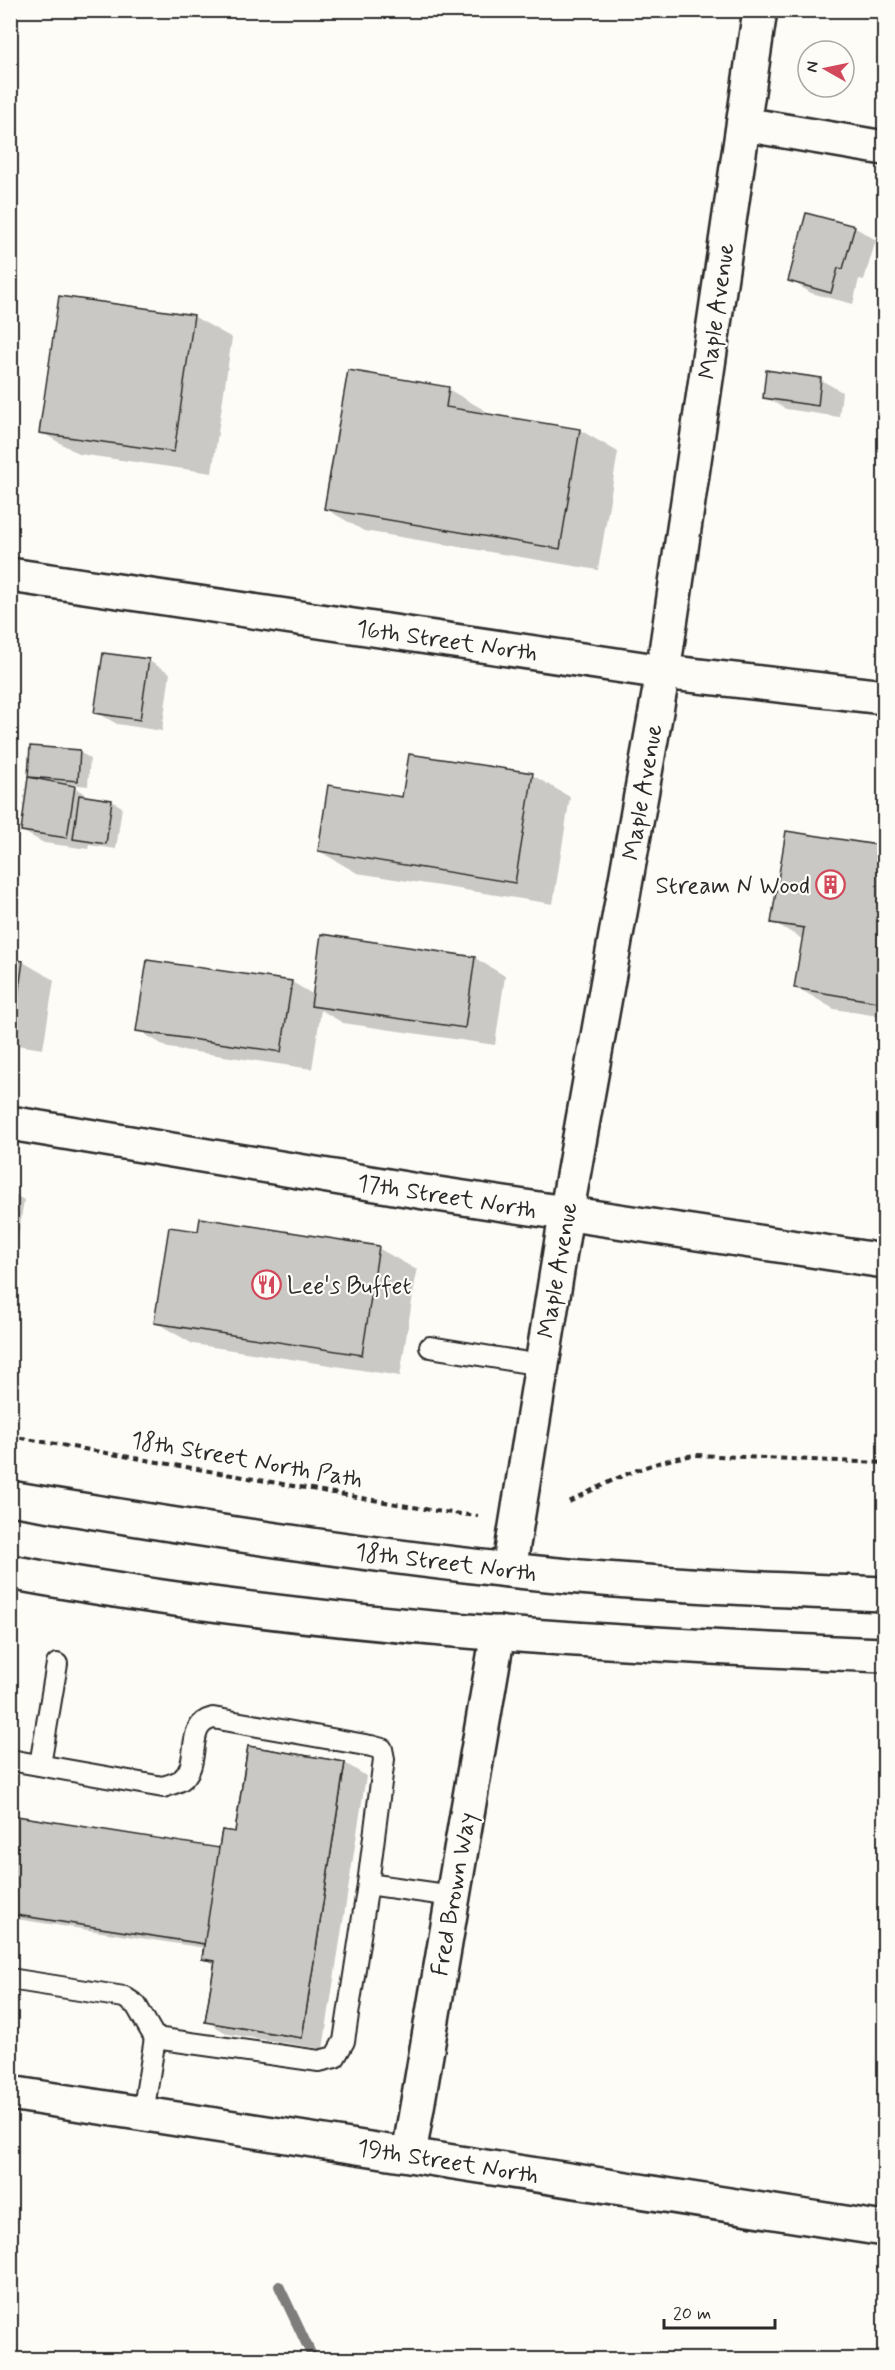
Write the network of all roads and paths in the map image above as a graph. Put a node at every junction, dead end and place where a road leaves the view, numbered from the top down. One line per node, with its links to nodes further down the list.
1 (760, 10): 2 (street, Maple Avenue)
2 (744, 124): 3 (street); 5 (street, Maple Avenue)
3 (885, 148)
4 (10, 575): 5 (street, 16th Street North)
5 (663, 672): 6 (street, 16th Street North); 8 (street, Maple Avenue)
6 (885, 697)
7 (10, 1124): 8 (street, 17th Street North)
8 (566, 1215): 9 (street, 17th Street North); 11 (street, Maple Avenue)
9 (885, 1261)
10 (430, 1347): 11 (lane)
11 (541, 1365): 17 (street, Maple Avenue)
12 (10, 1436): 16 (path, 18th Street North Path)
13 (885, 1463): 15 (path)
14 (10, 1498): 17 (street, 18th Street North)
15 (569, 1502)
16 (478, 1516)
17 (509, 1570): 19 (street, 18th Street North)
18 (10, 1572): 20 (street)
19 (885, 1594)
20 (498, 1633): 21 (street); 26 (street, Fred Brown Way)
21 (885, 1655)
22 (57, 1664): 24 (lane)
23 (10, 1760): 24 (lane)
24 (40, 1765): 25 (lane)
25 (368, 1884): 26 (lane); 28 (lane)
26 (453, 1896): 31 (street, Fred Brown Way)
27 (10, 1979): 28 (lane)
28 (155, 2038): 30 (lane)
29 (10, 2093): 30 (street, 19th Street North)
30 (143, 2114): 31 (street, 19th Street North)
31 (409, 2154): 32 (street, 19th Street North)
32 (885, 2229)

